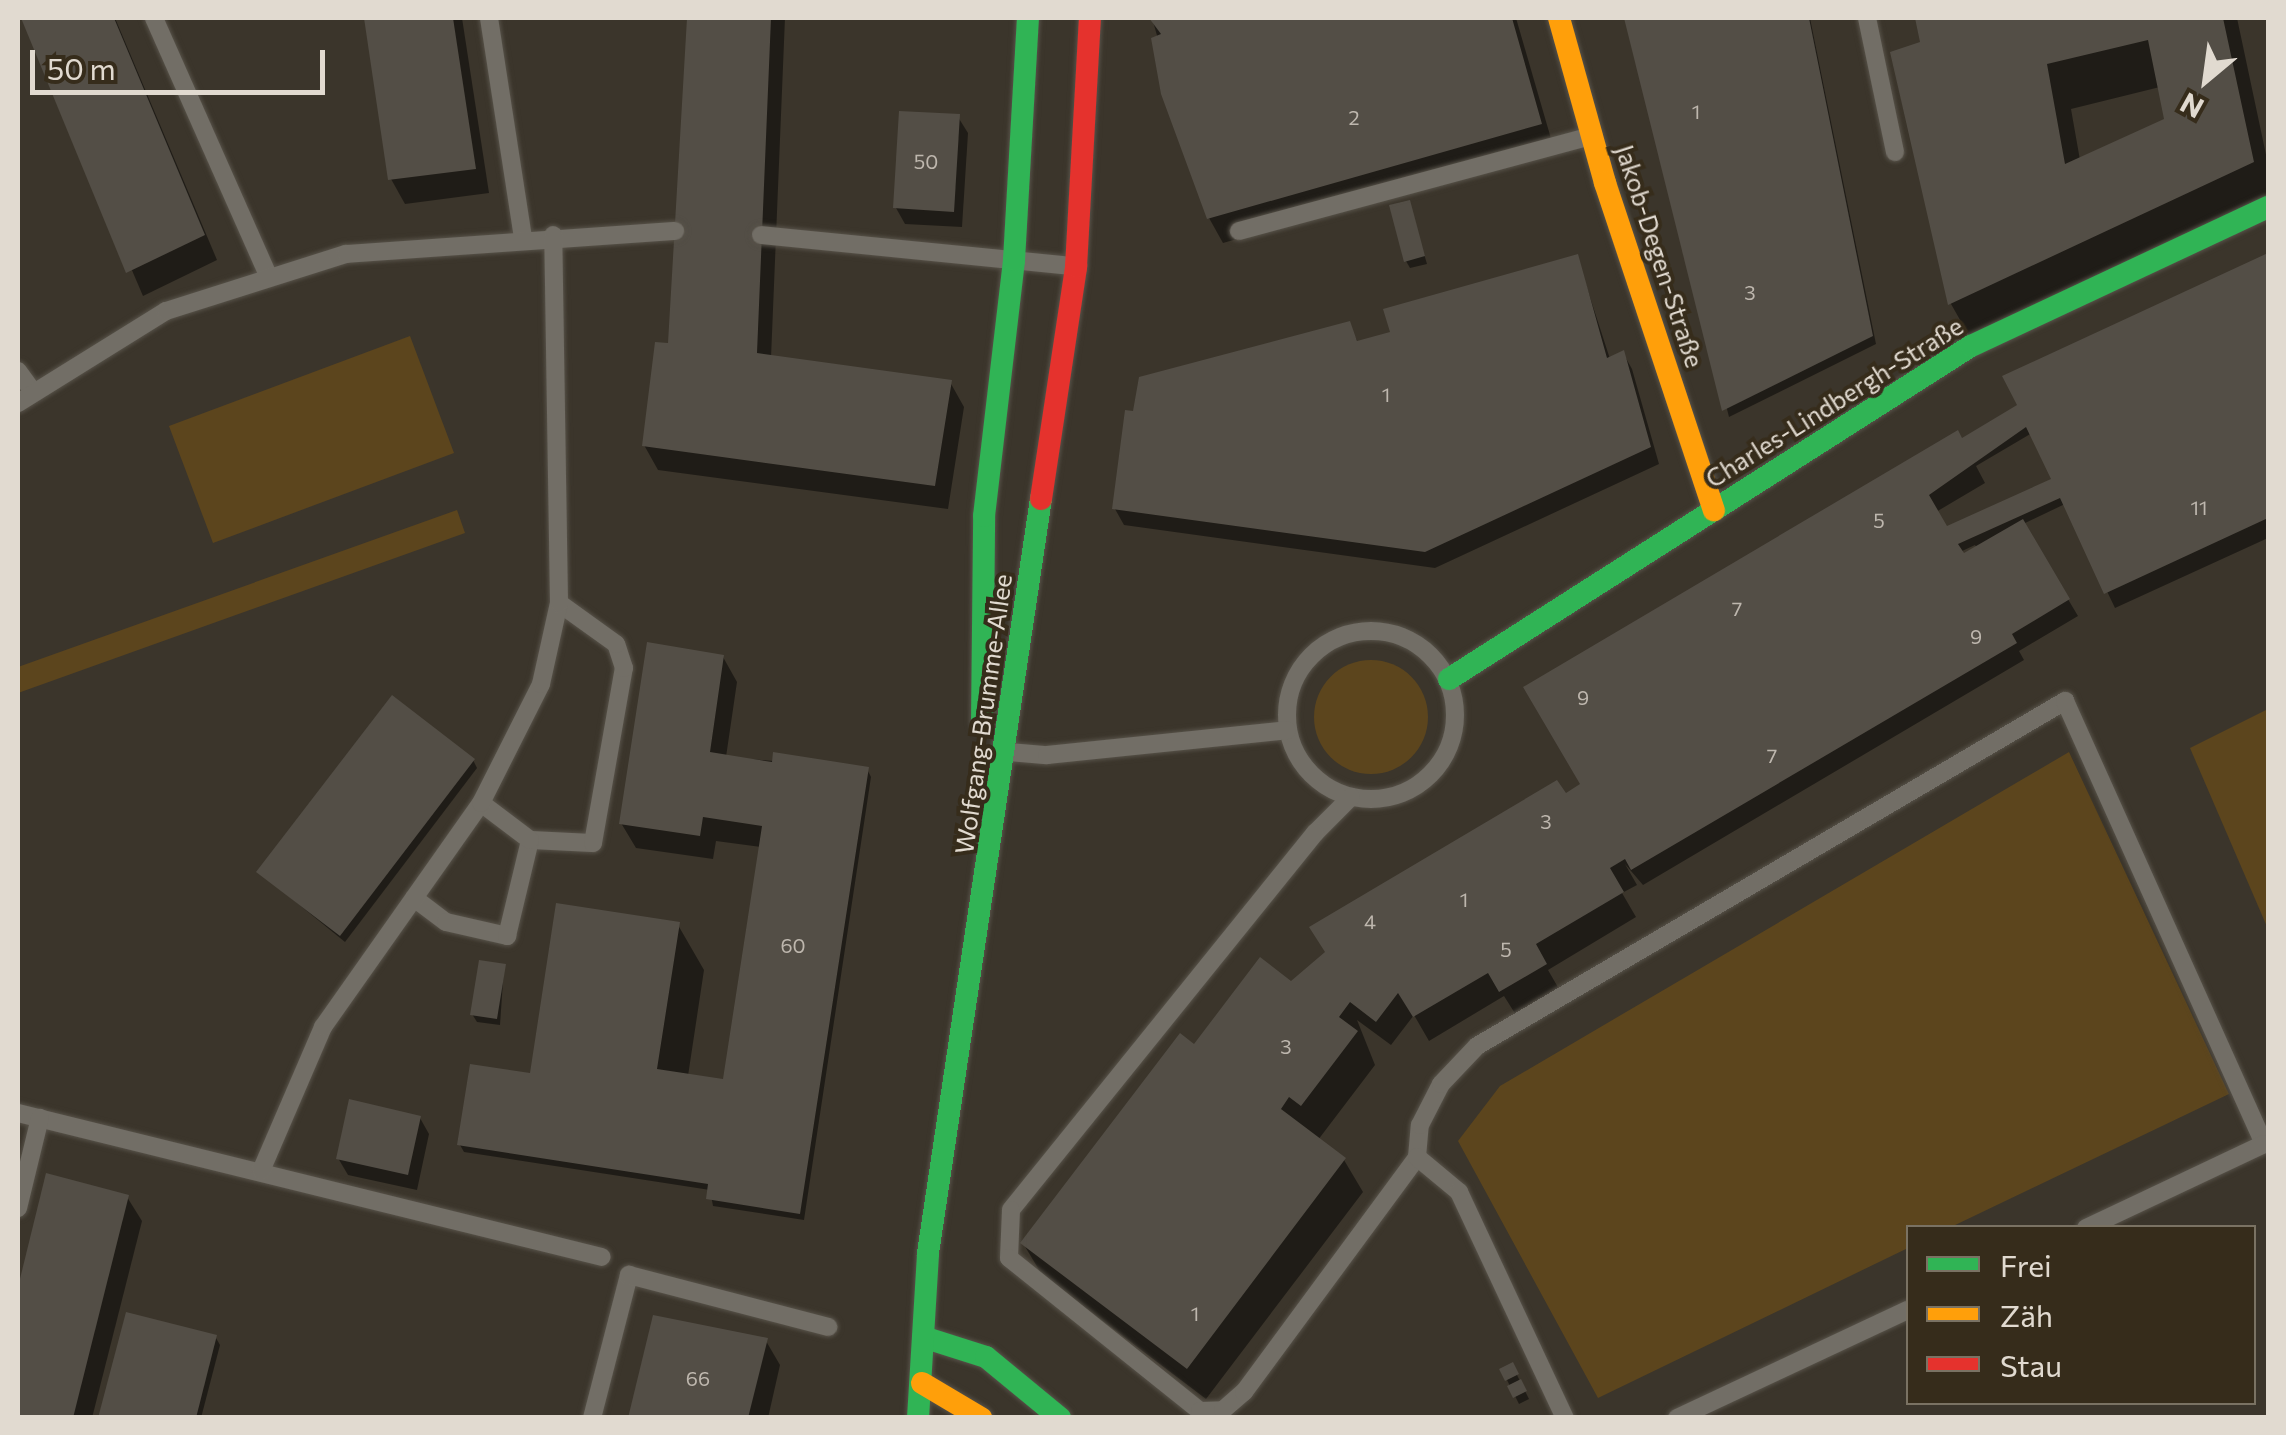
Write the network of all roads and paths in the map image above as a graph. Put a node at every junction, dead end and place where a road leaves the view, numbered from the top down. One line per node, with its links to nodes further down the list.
1 (154, 18): 17 (lane)
2 (489, 18): 14 (lane)
3 (1028, 18): 15 (main road)
4 (1090, 18): 16 (main road, Wolfgang-Brumme-Allee)
5 (1559, 18): 7 (main road, Jakob-Degen-Straße)
6 (1867, 18): 8 (lane)
7 (1592, 136): 11 (lane); 20 (main road, Jakob-Degen-Straße)
8 (1895, 152)
9 (2268, 206): 20 (main road, Charles-Lindbergh-Straße)
10 (675, 231): 12 (lane)
11 (1239, 232)
12 (553, 235): 14 (lane); 21 (lane)
13 (761, 235): 15 (lane)
14 (523, 238): 17 (lane)
15 (1014, 260): 16 (lane); 29 (main road)
16 (1076, 267): 24 (main road, Wolfgang-Brumme-Allee)
17 (269, 277): 19 (lane)
18 (18, 371): 19 (lane)
19 (26, 398)
20 (1714, 510): 22 (main road, Charles-Lindbergh-Straße)
21 (560, 603): 26 (lane); 27 (lane)
22 (1448, 679): 23 (lane); 25 (lane)
23 (1288, 730): 24 (lane); 25 (lane)
24 (1007, 752): 29 (main road, Wolfgang-Brumme-Allee)
25 (1352, 797): 32 (lane)
26 (481, 803): 27 (lane); 28 (lane)
27 (530, 840): 28 (lane)
28 (414, 898): 33 (lane)
29 (979, 926): 39 (main road, Wolfgang-Brumme-Allee)
30 (18, 1113): 31 (lane)
31 (40, 1118): 33 (lane); 34 (lane)
32 (1417, 1158): 35 (lane); 45 (lane)
33 (261, 1171): 36 (lane)
34 (18, 1208)
35 (2092, 1225)
36 (602, 1257)
37 (1906, 1311): 46 (lane)
38 (828, 1327): 41 (lane)
39 (924, 1337): 40 (main road, Wolfgang-Brumme-Allee); 44 (main road)
40 (922, 1382): 42 (main road, Wolfgang-Brumme-Allee); 43 (main road)
41 (592, 1418)
42 (918, 1418)
43 (980, 1418)
44 (1060, 1418)
45 (1565, 1418)
46 (1677, 1418)

